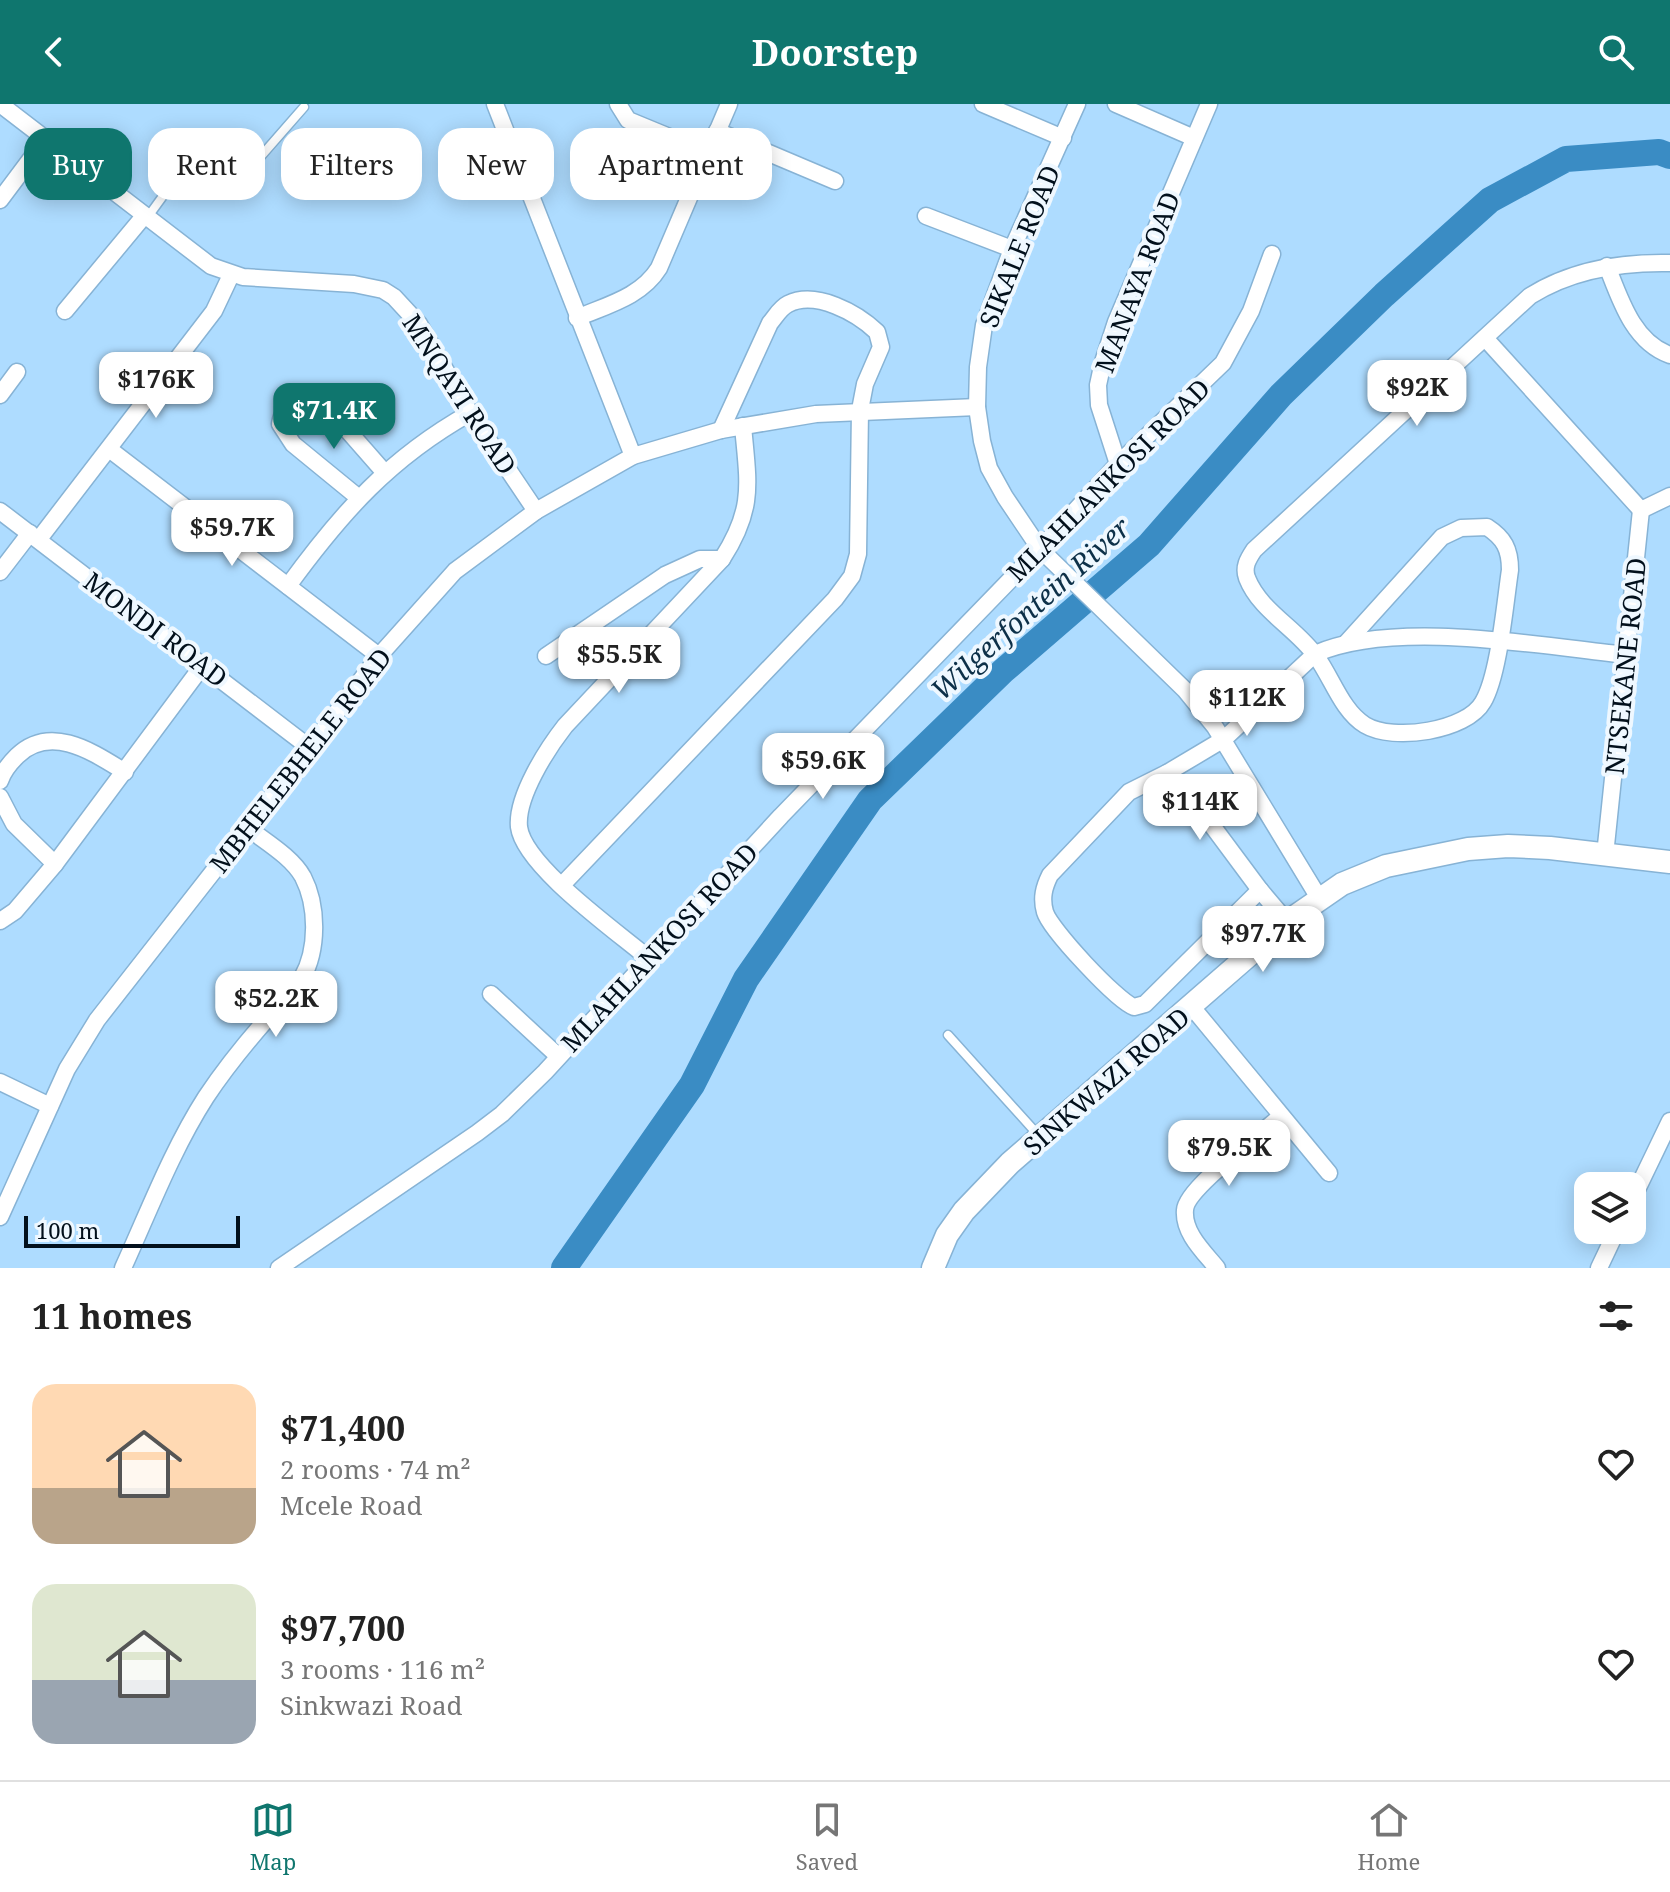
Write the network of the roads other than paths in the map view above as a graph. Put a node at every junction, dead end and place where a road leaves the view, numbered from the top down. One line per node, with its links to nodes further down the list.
1 (0, 104): 10 (street, MNQAYI ROAD)
2 (495, 104): 29 (street)
3 (618, 104): 11 (street)
4 (729, 104): 12 (street)
5 (983, 104): 13 (street)
6 (1077, 104): 13 (street, SIKALE ROAD)
7 (1116, 104): 14 (street)
8 (1209, 104): 14 (street, MANAYA ROAD)
9 (304, 107): 22 (lane)
10 (30, 128)
11 (647, 128)
12 (718, 128)
13 (1063, 138): 23 (street, SIKALE ROAD)
14 (1194, 138): 41 (street, MANAYA ROAD)
15 (772, 154): 17 (street)
16 (24, 168): 18 (street)
17 (835, 181)
18 (0, 200)
19 (124, 200): 22 (street, MNQAYI ROAD)
20 (688, 200): 29 (street)
21 (926, 216): 23 (street)
22 (146, 217): 27 (street, MNQAYI ROAD); 28 (street)
23 (1012, 249): 34 (street, SIKALE ROAD)
24 (1272, 254): 41 (street, MLAHLANKOSI ROAD)
25 (1670, 263): 26 (street)
26 (1607, 266): 30 (street); 31 (street)
27 (231, 275): 36 (street, MNQAYI ROAD); 39 (street)
28 (65, 311)
29 (577, 318): 40 (street)
30 (1485, 338): 45 (street); 55 (street)
31 (1670, 355)
32 (17, 372): 33 (street)
33 (0, 395)
34 (977, 407): 35 (street, MBHELEBHELE ROAD); 49 (street, SIKALE ROAD)
35 (860, 410): 37 (street, MBHELEBHELE ROAD); 38 (street); 70 (street)
36 (470, 413): 42 (street); 47 (street, MNQAYI ROAD)
37 (743, 426): 38 (street, MBHELEBHELE ROAD); 50 (street)
38 (721, 430): 40 (street, MBHELEBHELE ROAD)
39 (109, 449): 48 (street); 52 (street)
40 (633, 456): 47 (street, MBHELEBHELE ROAD)
41 (1118, 464): 49 (street, MLAHLANKOSI ROAD)
42 (385, 473): 44 (street); 44 (street)
43 (1670, 496): 45 (street)
44 (359, 498): 52 (street)
45 (1641, 510): 56 (street, NTSEKANE ROAD)
46 (0, 511): 48 (street, MONDI ROAD)
47 (536, 511): 57 (street, MBHELEBHELE ROAD)
48 (34, 536): 51 (street); 59 (street, MONDI ROAD)
49 (1040, 549): 60 (street, SIKALE ROAD); 75 (street, MLAHLANKOSI ROAD)
50 (722, 559): 58 (street); 70 (street)
51 (0, 572)
52 (288, 586): 57 (street)
53 (1347, 642): 54 (street); 54 (street); 55 (street)
54 (1499, 642): 55 (street); 56 (street)
55 (1315, 654): 60 (street)
56 (1627, 655): 67 (street, NTSEKANE ROAD)
57 (379, 656): 61 (street, MBHELEBHELE ROAD)
58 (546, 656)
59 (203, 665): 61 (street, MONDI ROAD); 62 (street)
60 (1224, 739): 63 (street); 72 (street, SIKALE ROAD)
61 (310, 748): 66 (street, MBHELEBHELE ROAD)
62 (125, 772): 64 (street); 69 (street)
63 (1167, 773): 71 (street); 71 (street)
64 (0, 781)
65 (0, 797): 69 (street)
66 (248, 828): 81 (street, MBHELEBHELE ROAD); 89 (street)
67 (1605, 855): 68 (street, SINKWAZI ROAD); 72 (street, SINKWAZI ROAD)
68 (1670, 862)
69 (55, 864): 73 (street)
70 (562, 885): 75 (street)
71 (1260, 890): 74 (street)
72 (1319, 898): 74 (street, SINKWAZI ROAD)
73 (0, 921)
74 (1287, 922): 77 (street, SINKWAZI ROAD)
75 (648, 958): 79 (street, MLAHLANKOSI ROAD)
76 (491, 994): 79 (street)
77 (1192, 1007): 82 (street); 84 (street, SINKWAZI ROAD)
78 (948, 1035): 84 (lane)
79 (558, 1056): 90 (street, MLAHLANKOSI ROAD)
80 (0, 1082): 81 (street)
81 (50, 1106): 87 (street, MBHELEBHELE ROAD)
82 (1281, 1116): 86 (street); 92 (street)
83 (1670, 1121): 85 (street)
84 (1040, 1138): 91 (street, SINKWAZI ROAD)
85 (1645, 1172)
86 (1329, 1173)
87 (0, 1217)
88 (1610, 1244): 93 (street)
89 (123, 1268)
90 (279, 1268)
91 (933, 1268)
92 (1217, 1268)
93 (1599, 1268)

